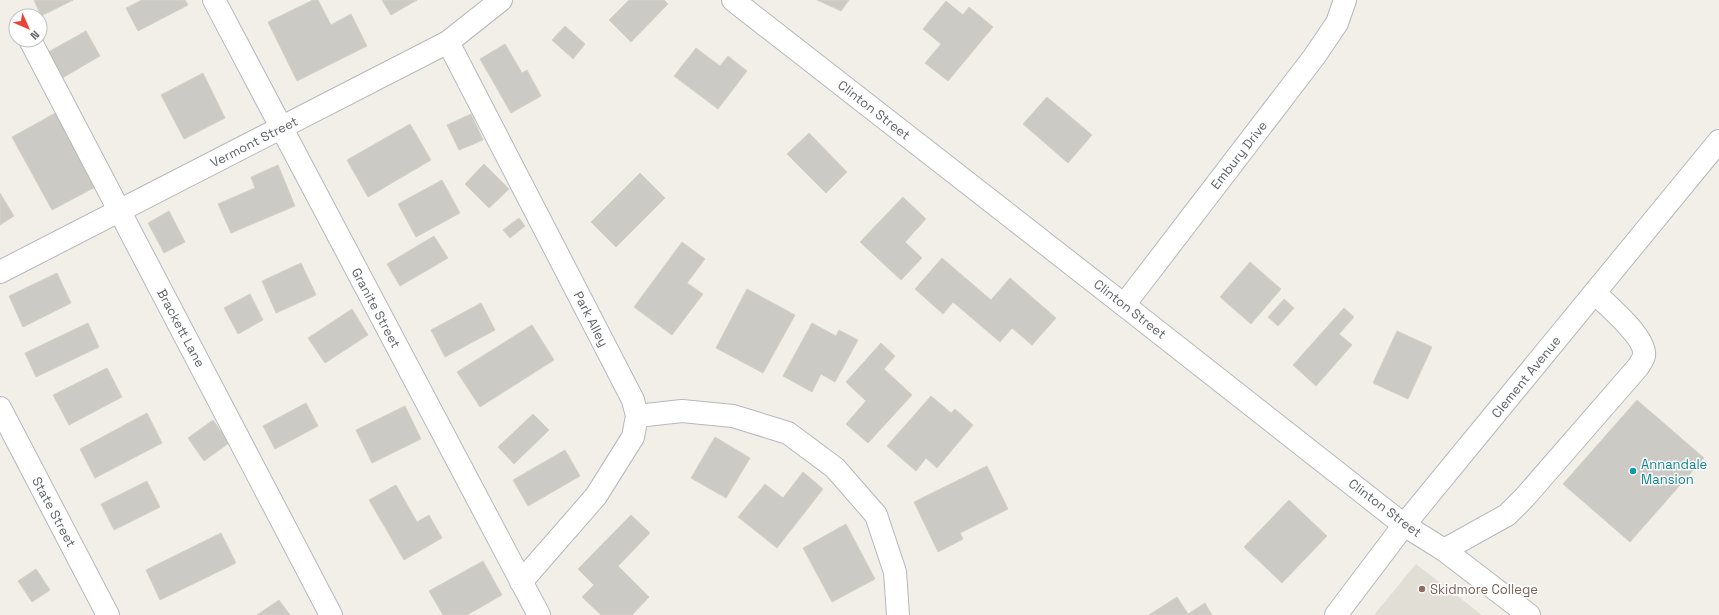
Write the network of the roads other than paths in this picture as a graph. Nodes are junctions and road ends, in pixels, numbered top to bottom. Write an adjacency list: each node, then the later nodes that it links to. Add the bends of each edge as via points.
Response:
1 (214, 0): 7 (street, Granite Street)
2 (501, 0): 5 (street, Vermont Street)
3 (733, 0): 12 (street, Clinton Street)
4 (1345, 0): 12 (street, Embury Drive, via 1337,23 1314,57)
5 (448, 42): 7 (street, Vermont Street); 14 (street, Park Alley, via 633,400)
6 (34, 48): 9 (street, Brackett Lane)
7 (281, 128): 9 (street, Vermont Street); 17 (street, Granite Street)
8 (1719, 141): 11 (street, Clement Avenue)
9 (120, 212): 10 (street, Vermont Street); 19 (street, Brackett Lane)
10 (0, 272)
11 (1595, 293): 15 (street, Clement Avenue); 16 (street, via 1635,333 1644,355 1638,367 1507,515)
12 (1124, 304): 15 (street, Clinton Street)
13 (0, 408): 18 (street, State Street)
14 (637, 416): 17 (street, Park Alley, via 633,437 596,496); 21 (street, via 682,411 733,416 788,433 835,468 876,515 895,572)
15 (1404, 525): 16 (street, Clinton Street); 22 (street, Clement Avenue)
16 (1444, 550): 23 (street, Clinton Street)
17 (521, 582): 20 (street, Granite Street)
18 (108, 615)
19 (331, 615)
20 (539, 615)
21 (898, 615)
22 (1336, 615)
23 (1529, 615)

